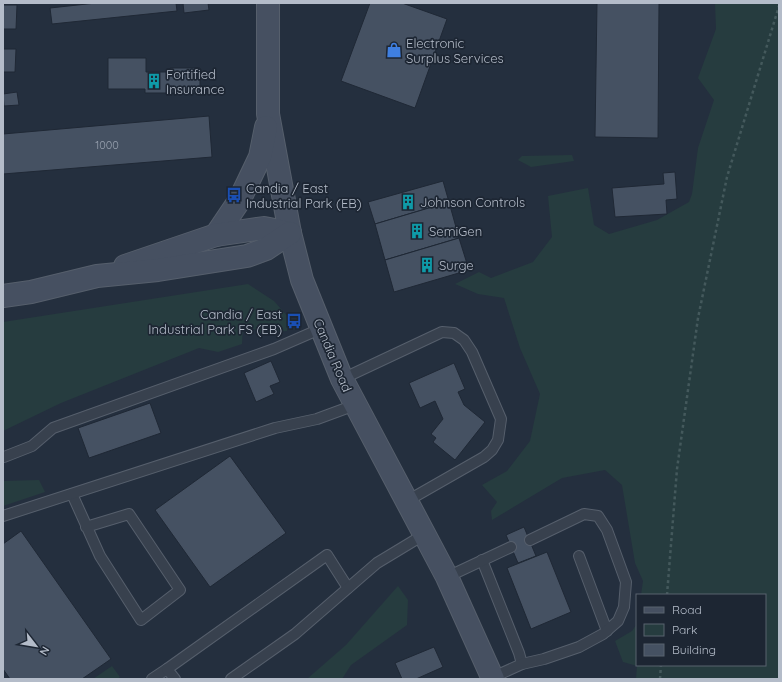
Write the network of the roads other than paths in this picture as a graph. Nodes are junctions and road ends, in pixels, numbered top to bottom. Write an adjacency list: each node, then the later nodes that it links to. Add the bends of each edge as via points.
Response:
1 (268, 3): 2 (main road, Candia Road)
2 (268, 114): 3 (main road, Candia Road); 4 (main road, via 260,157 239,201)
3 (290, 233): 4 (main road, via 264,228); 5 (main road, via 266,249 247,256 158,270); 7 (main road, Candia Road, via 302,280)
4 (216, 235): 5 (main road)
5 (97, 276): 6 (main road)
6 (3, 296)
7 (320, 329): 8 (main road, Candia Road); 10 (lane, via 274,349 53,428 32,446)
8 (342, 379): 9 (main road, Candia Road); 12 (lane, via 442,332 454,333 464,340 472,352 501,419 498,440 484,457)
9 (355, 405): 11 (lane, via 336,413 268,430); 12 (main road, Candia Road)
10 (4, 457)
11 (72, 494): 13 (lane); 14 (lane)
12 (407, 501): 15 (main road, Candia Road)
13 (3, 516)
14 (86, 528): 14 (lane, via 100,556 141,620 180,590 129,514)
15 (425, 534): 20 (main road, Candia Road); 21 (lane, via 377,563)
16 (530, 540): 22 (lane, via 584,514 598,516 607,530 626,582 624,607 618,621)
17 (511, 547): 19 (lane)
18 (579, 556): 22 (lane)
19 (482, 560): 20 (lane); 23 (lane)
20 (447, 577): 25 (main road, Candia Road)
21 (348, 588): 24 (lane, via 327,555); 28 (lane, via 295,634)
22 (607, 631): 23 (lane, via 579,647)
23 (522, 664): 25 (lane)
24 (167, 669): 26 (lane); 27 (lane)
25 (491, 678)
26 (152, 679)
27 (175, 679)
28 (231, 679)

